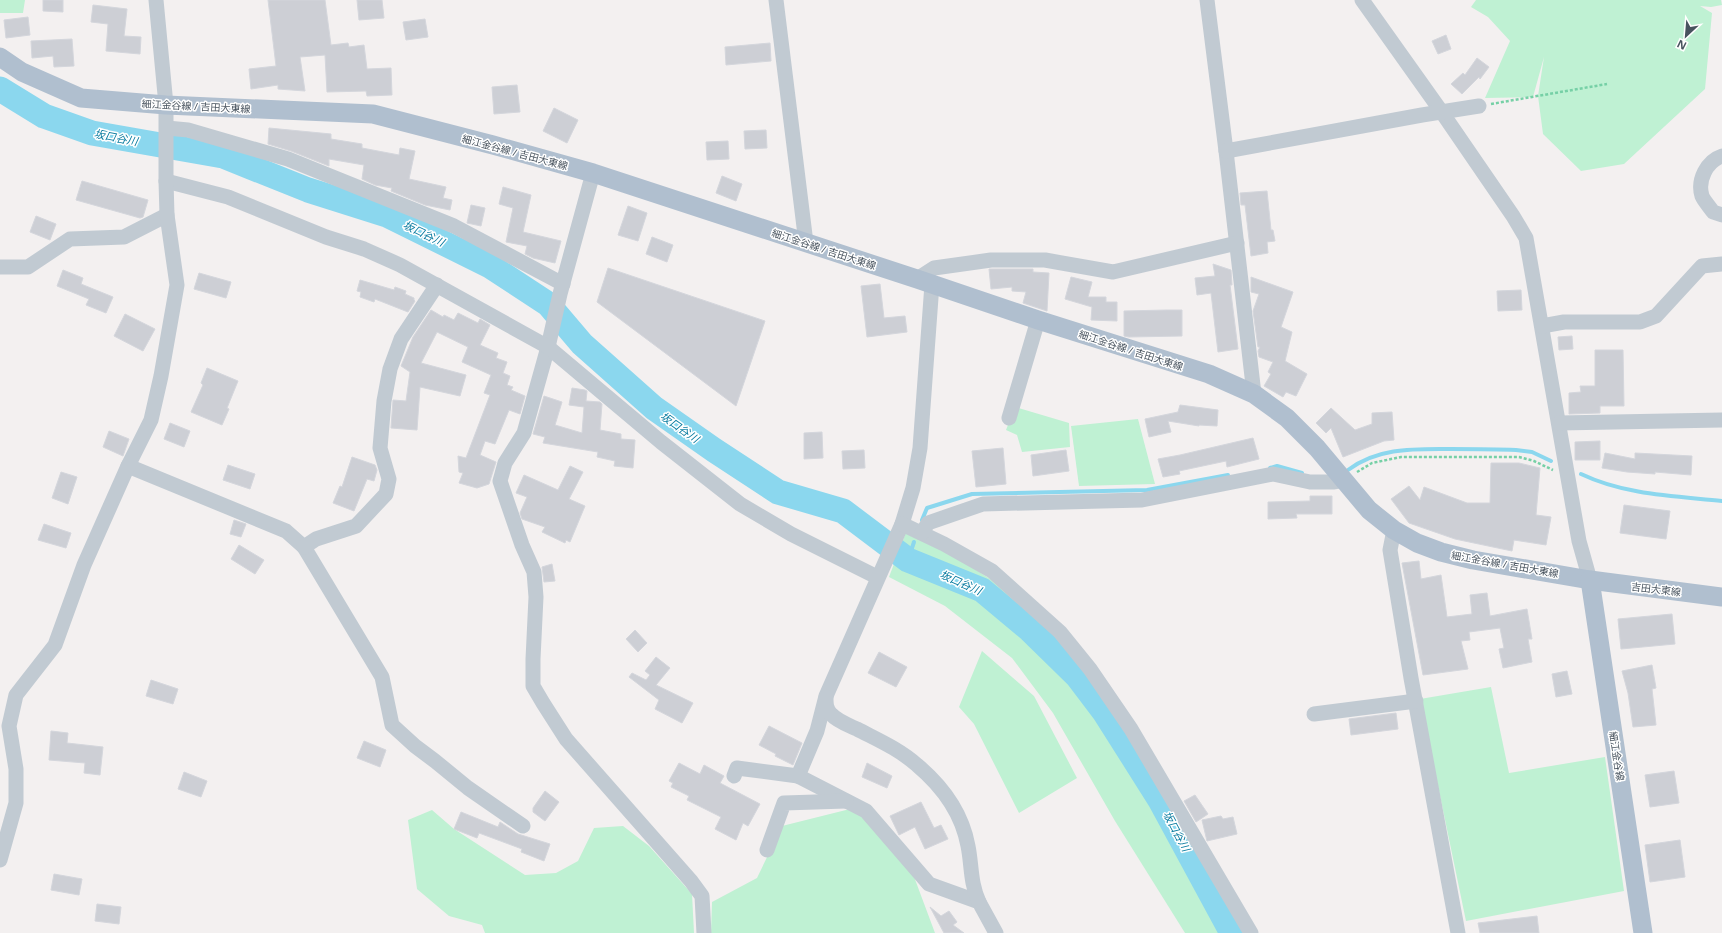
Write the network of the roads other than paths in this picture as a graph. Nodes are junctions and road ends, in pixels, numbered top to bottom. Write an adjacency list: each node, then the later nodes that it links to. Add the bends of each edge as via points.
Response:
1 (156, 0): 6 (street)
2 (776, 0): 16 (street)
3 (1207, 0): 10 (street)
4 (1362, 0): 8 (street)
5 (0, 57): 6 (main road, 細江金谷線 / 吉田大東線, via 22,72 81,98)
6 (166, 105): 9 (street); 12 (main road, 細江金谷線 / 吉田大東線, via 373,114)
7 (1479, 106): 8 (street)
8 (1441, 111): 10 (street); 24 (street, via 1526,238)
9 (167, 130): 13 (street); 22 (street, via 188,130 318,171 454,226)
10 (1226, 151): 17 (street)
11 (1722, 156): 14 (street, via 1715,158 1707,167 1701,183 1702,196 1706,202 1713,212)
12 (593, 173): 16 (main road, 細江金谷線 / 吉田大東線); 22 (street)
13 (166, 181): 15 (street); 21 (street, via 228,197 400,265)
14 (1722, 214)
15 (167, 215): 19 (street, via 124,237 70,239 28,267); 30 (street, via 177,285 151,420)
16 (806, 243): 20 (main road, 細江金谷線 / 吉田大東線)
17 (1237, 243): 20 (street, via 1113,272 1045,260 991,260 934,268); 26 (street)
18 (1722, 264): 24 (street, via 1702,266 1656,316 1640,322 1564,322)
19 (0, 267)
20 (924, 282): 23 (main road, 細江金谷線 / 吉田大東線); 32 (street, via 920,448 913,488)
21 (437, 285): 25 (street); 35 (street, via 401,339 390,369 380,448 390,479 386,494 356,526 316,539)
22 (562, 289): 25 (street)
23 (1038, 320): 26 (main road, 細江金谷線 / 吉田大東線, via 1209,374); 27 (street)
24 (1542, 326): 29 (street)
25 (548, 347): 36 (street, via 660,442 740,504 791,534); 49 (street, via 524,433 505,463 500,481 534,572 536,597 533,686 566,739 702,896)
26 (1254, 394): 31 (main road, 細江金谷線 / 吉田大東線, via 1287,418)
27 (1009, 418)
28 (1722, 420): 29 (street)
29 (1559, 423): 37 (street, via 1579,541)
30 (128, 466): 35 (street, via 286,532); 47 (street, via 84,566 55,645 16,695 9,726 16,769 16,803)
31 (1344, 480): 33 (main road, 細江金谷線 / 吉田大東線, via 1369,510); 34 (street, via 1310,482 1273,474 1142,500 983,504 928,523)
32 (900, 528): 34 (street); 36 (street)
33 (1394, 530): 37 (main road, 細江金谷線 / 吉田大東線, via 1417,543 1441,552); 40 (street, via 1390,550)
34 (922, 533): 51 (street, via 992,571 1060,632 1090,669 1131,729)
35 (304, 547): 45 (street, via 382,677 392,725 468,788)
36 (879, 574): 39 (street)
37 (1590, 580): 38 (main road, 吉田大東線); 53 (main road, 細江金谷線)
38 (1722, 597)
39 (826, 696): 43 (street, via 817,731); 48 (street, via 827,710 835,718 911,759 944,792 965,833 974,890)
40 (1416, 701): 41 (street); 52 (street)
41 (1314, 714)
42 (734, 776): 43 (street, via 737,768)
43 (798, 776): 44 (street)
44 (847, 801): 46 (street, via 784,803); 48 (street, via 866,811 929,884)
45 (524, 826)
46 (767, 850)
47 (0, 860)
48 (979, 902): 50 (street)
49 (704, 933)
50 (996, 933)
51 (1251, 933)
52 (1458, 933)
53 (1644, 933)

